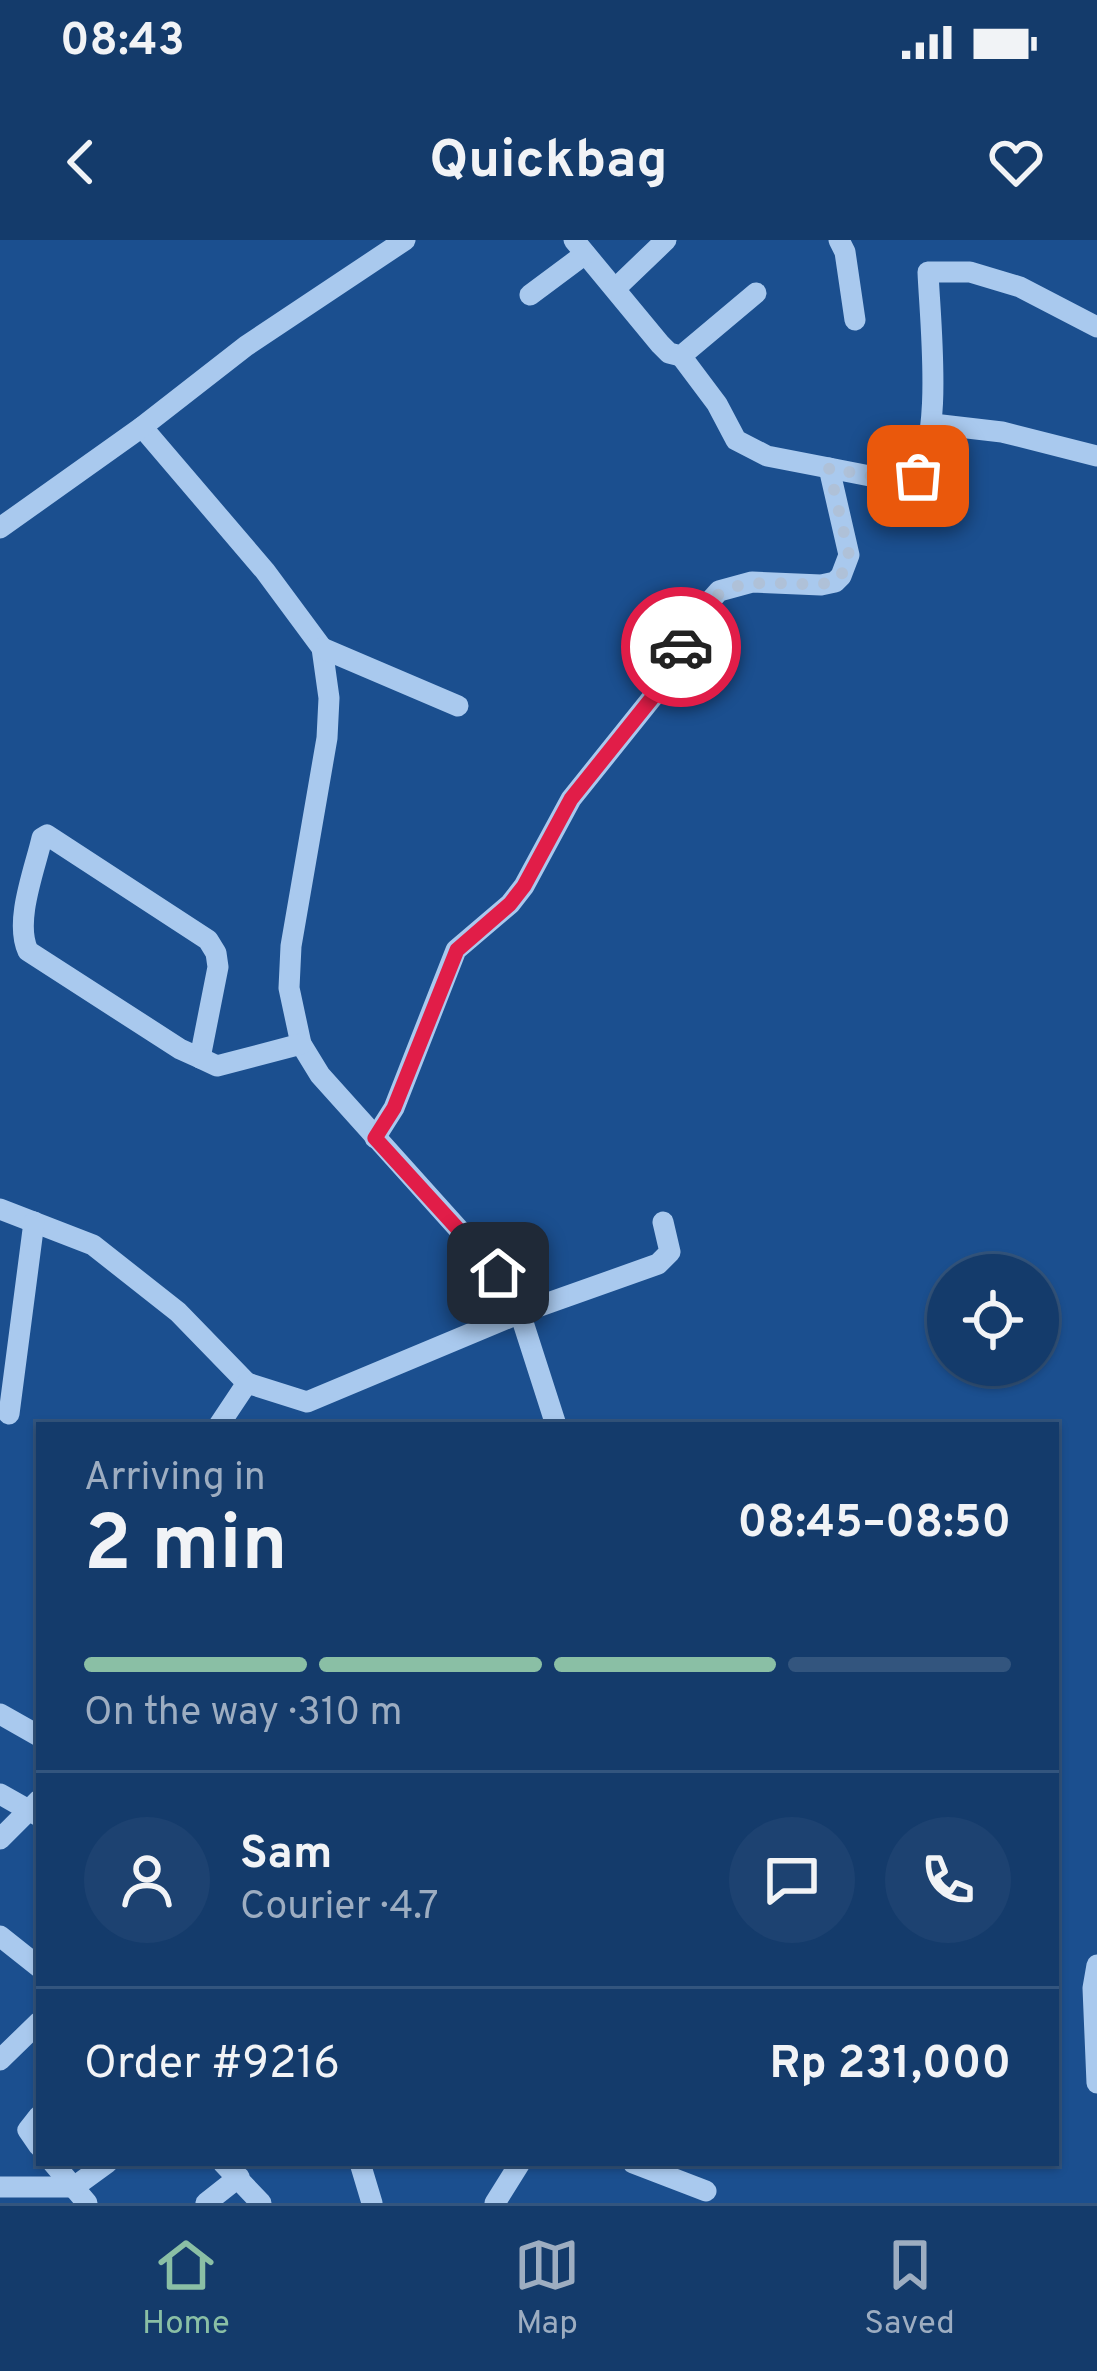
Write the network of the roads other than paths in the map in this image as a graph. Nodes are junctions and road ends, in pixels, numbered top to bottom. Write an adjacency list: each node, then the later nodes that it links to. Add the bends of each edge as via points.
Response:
1 (405, 240): 12 (street)
2 (666, 240): 5 (street)
3 (838, 240): 8 (street)
4 (579, 247): 5 (street); 7 (street)
5 (616, 288): 10 (street, via 660,344)
6 (756, 293): 10 (street)
7 (530, 295)
8 (855, 320)
9 (1097, 327): 11 (street, via 1019,287 970,272 928,272)
10 (682, 356): 14 (street, via 736,440 767,456)
11 (933, 424): 13 (street); 14 (street, via 911,484)
12 (142, 427): 15 (street); 16 (street)
13 (1097, 456)
14 (829, 468): 20 (street, via 849,555 841,576 719,591 694,619 664,683 571,799 524,886 457,950)
15 (0, 528)
16 (322, 648): 17 (street); 18 (street, via 327,738 291,946 289,988)
17 (458, 706)
18 (301, 1044): 19 (street, via 217,1066); 20 (street)
19 (200, 1058): 19 (street, via 28,951 25,917 41,838 208,940 218,967)
20 (375, 1138): 24 (street, via 498,1273)
21 (0, 1209): 22 (street)
22 (34, 1222): 25 (street); 26 (street, via 93,1245 178,1312)
23 (663, 1222): 24 (street, via 667,1259)
24 (520, 1313): 27 (street); 30 (street)
25 (7, 1379): 28 (street)
26 (247, 1383): 27 (street); 29 (street)
27 (306, 1413)
28 (9, 1414)
29 (221, 1422)
30 (555, 1422)
31 (0, 1714): 32 (street)
32 (36, 1734)
33 (0, 1795): 34 (street)
34 (36, 1808): 35 (street)
35 (0, 1839)
36 (0, 1936): 37 (street)
37 (36, 1964)
38 (1097, 1966): 41 (street)
39 (36, 2025): 40 (street)
40 (0, 2060)
41 (1097, 2083)
42 (56, 2166): 50 (street)
43 (104, 2166): 50 (street)
44 (361, 2166): 54 (street)
45 (519, 2166): 51 (street)
46 (641, 2166): 49 (street)
47 (231, 2170): 52 (street); 53 (street)
48 (0, 2187): 50 (street)
49 (706, 2191)
50 (80, 2195)
51 (504, 2200)
52 (206, 2203)
53 (261, 2203)
54 (372, 2203)

